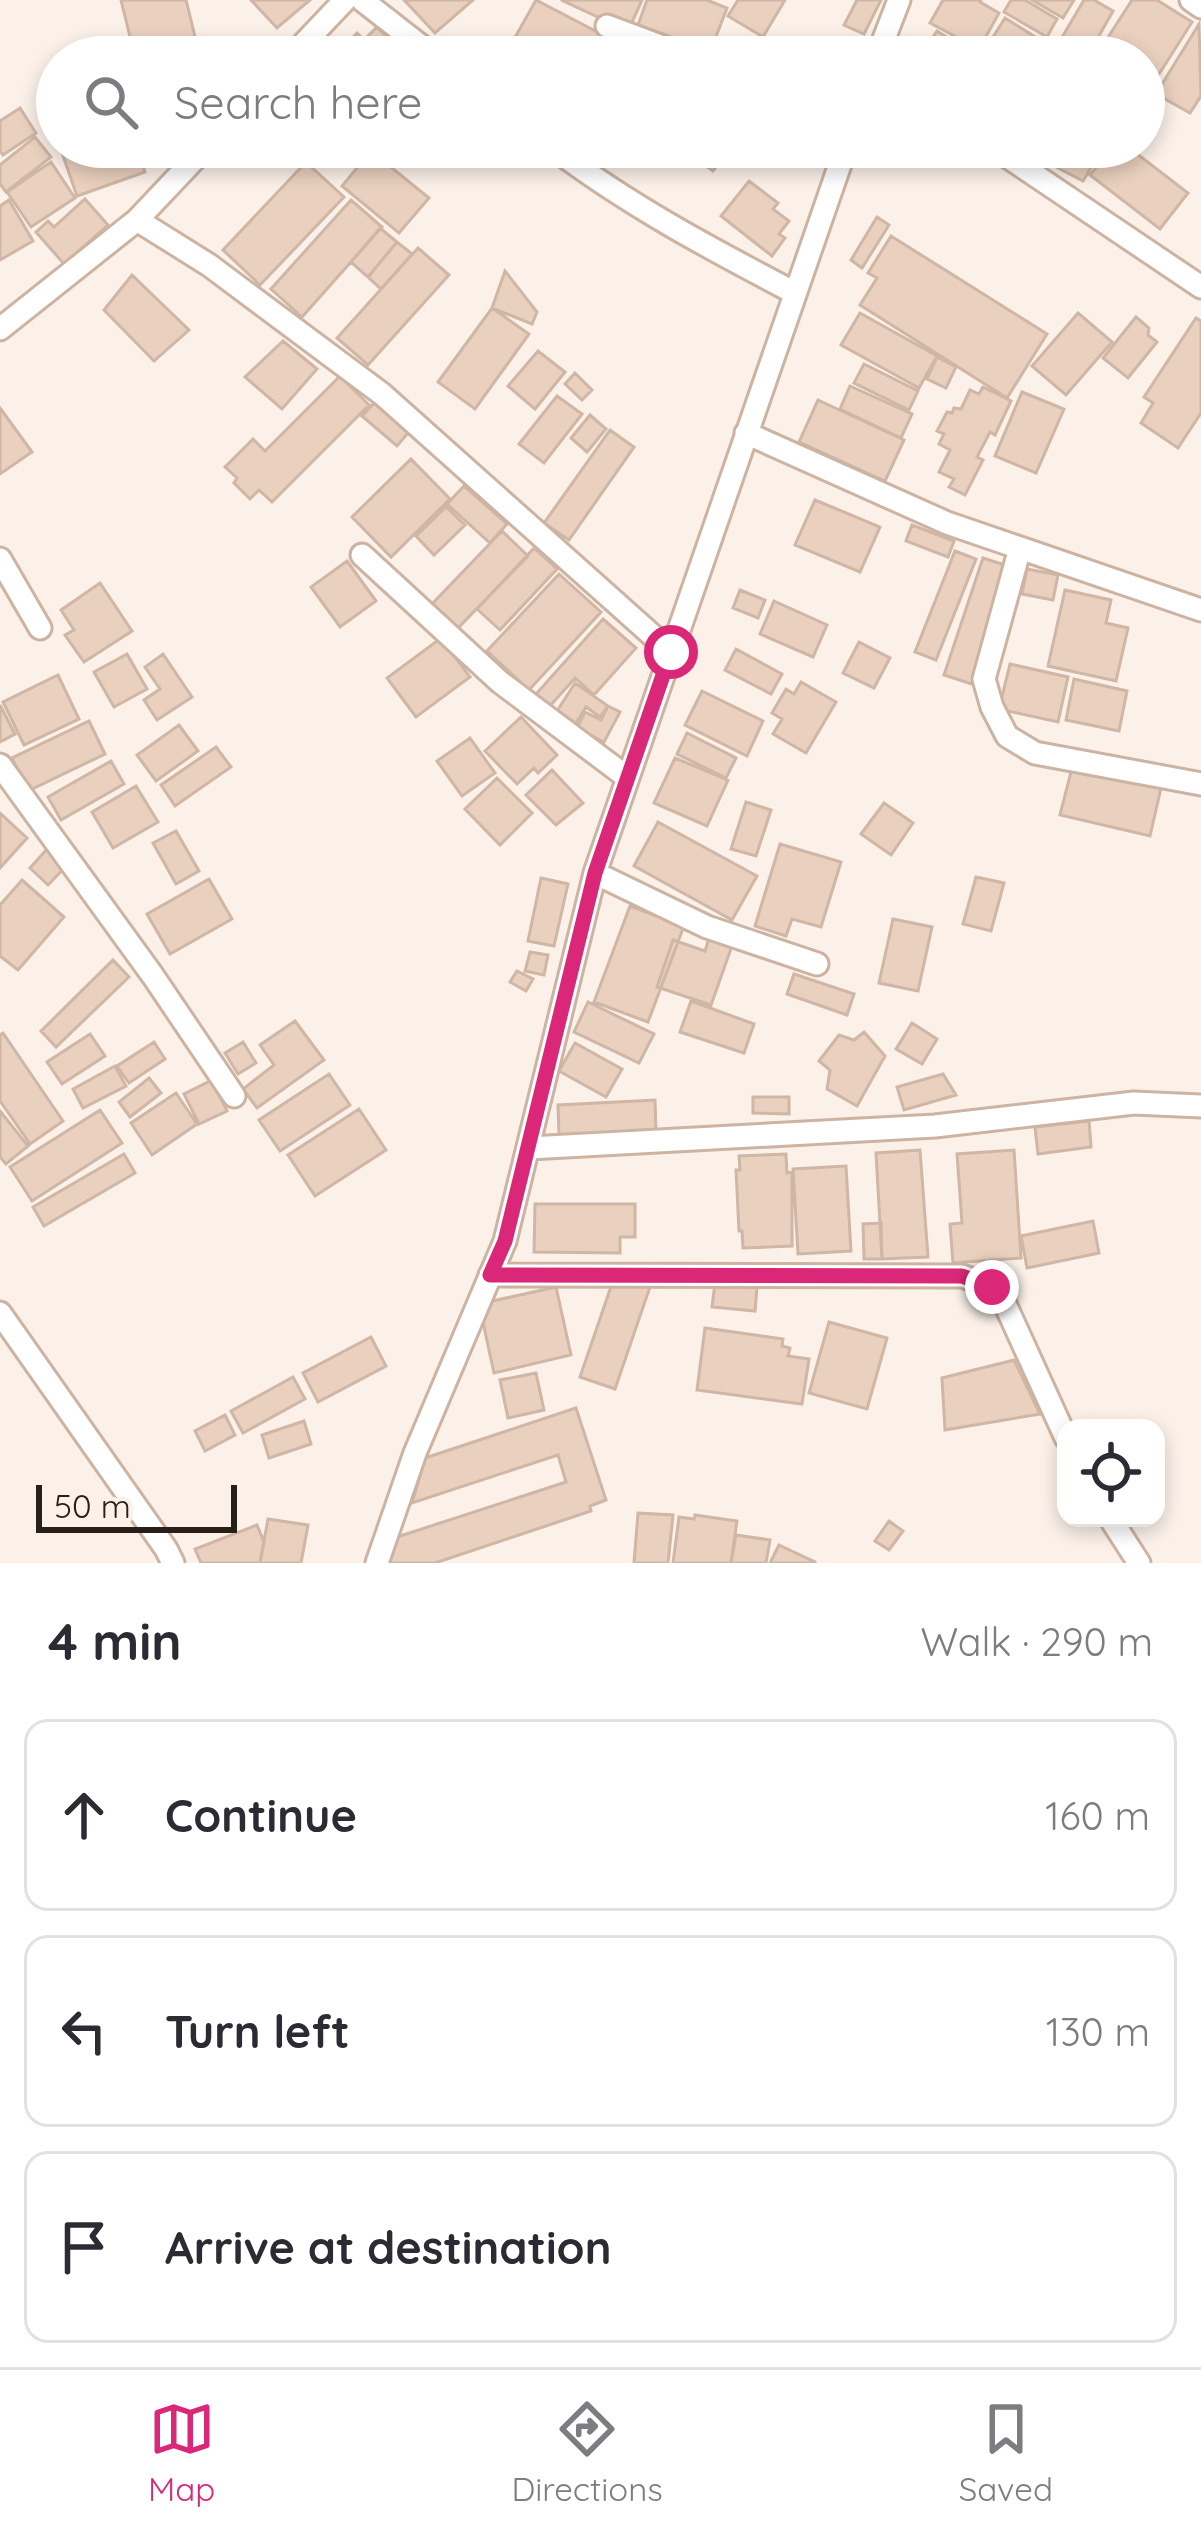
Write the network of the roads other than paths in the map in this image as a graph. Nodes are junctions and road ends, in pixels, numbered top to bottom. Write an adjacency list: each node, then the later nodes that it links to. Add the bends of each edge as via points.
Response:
1 (345, 0): 7 (street)
2 (362, 0): 8 (street)
3 (899, 0): 10 (street)
4 (1191, 0): 5 (street)
5 (1201, 8)
6 (607, 26): 9 (street)
7 (311, 36)
8 (409, 36)
9 (634, 36)
10 (885, 36)
11 (186, 168): 15 (street)
12 (579, 168): 17 (street)
13 (832, 168): 17 (street)
14 (1024, 168): 16 (street)
15 (137, 220): 18 (street); 25 (street, via 382,394)
16 (1201, 287)
17 (795, 293): 19 (street)
18 (0, 329)
19 (746, 434): 20 (street); 25 (street)
20 (1020, 548): 23 (street); 28 (street, via 984,679 1007,736 1035,753)
21 (362, 555): 27 (street, via 500,682)
22 (0, 560): 24 (street)
23 (1201, 610)
24 (40, 628)
25 (671, 652): 27 (street)
26 (0, 765): 31 (street)
27 (628, 778): 29 (street)
28 (1201, 784)
29 (595, 873): 30 (street, via 707,927); 33 (street)
30 (817, 964)
31 (234, 1096)
32 (1201, 1106): 33 (street, via 1133,1102 935,1126)
33 (529, 1148): 34 (street)
34 (490, 1275): 36 (street, via 962,1276 992,1287 1005,1304); 39 (street)
35 (0, 1313): 38 (street)
36 (1057, 1419)
37 (1116, 1527): 40 (street)
38 (173, 1563)
39 (376, 1563)
40 (1139, 1563)

